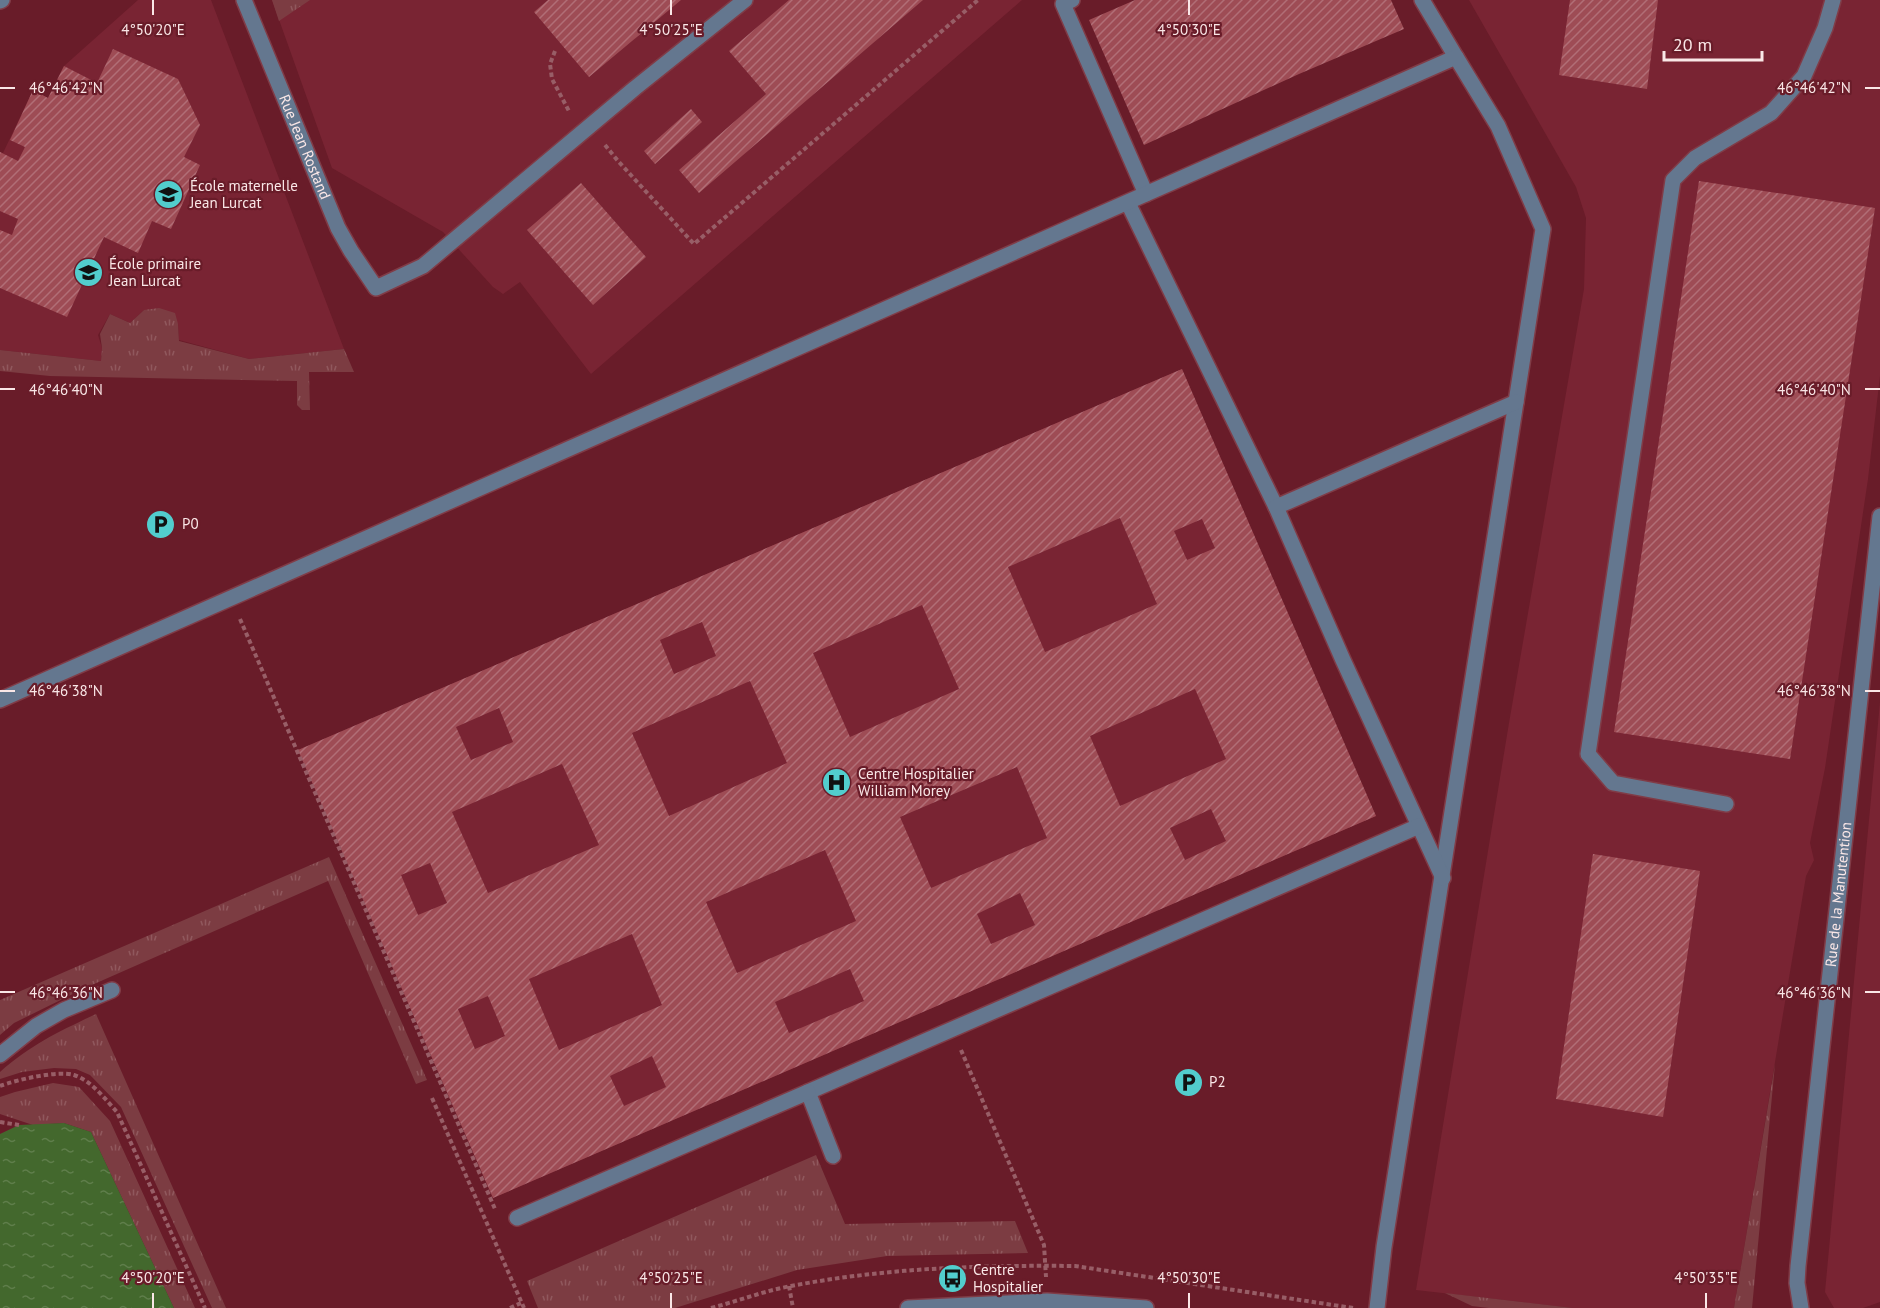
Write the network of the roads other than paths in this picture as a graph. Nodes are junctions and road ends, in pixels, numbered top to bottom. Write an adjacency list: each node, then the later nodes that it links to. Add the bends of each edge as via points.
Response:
1 (244, 0): 2 (street, Rue Jean Rostand, via 338,228 376,288 423,266)
2 (745, 0)
3 (1072, 0): 7 (street, via 1064,4)
4 (1422, 0): 6 (street)
5 (1833, 0): 13 (street, via 1826,28 1797,83 1771,112 1695,158 1673,180 1588,754 1613,783)
6 (1456, 57): 7 (street); 9 (street, via 1498,126 1542,229)
7 (1146, 195): 8 (street)
8 (1128, 203): 10 (street); 12 (street)
9 (1516, 402): 10 (street); 15 (street)
10 (1276, 507): 14 (street)
11 (1880, 516): 24 (street, Rue de la Manutention, via 1798,1266)
12 (0, 700)
13 (1726, 804)
14 (1419, 826): 15 (street); 18 (street)
15 (1443, 878): 23 (street)
16 (112, 990): 17 (street, via 36,1026)
17 (0, 1055)
18 (808, 1092): 19 (street); 20 (street)
19 (833, 1156)
20 (517, 1218)
21 (908, 1308): 22 (street, via 1047,1301)
22 (1146, 1308)
23 (1377, 1308)
24 (1801, 1308)

